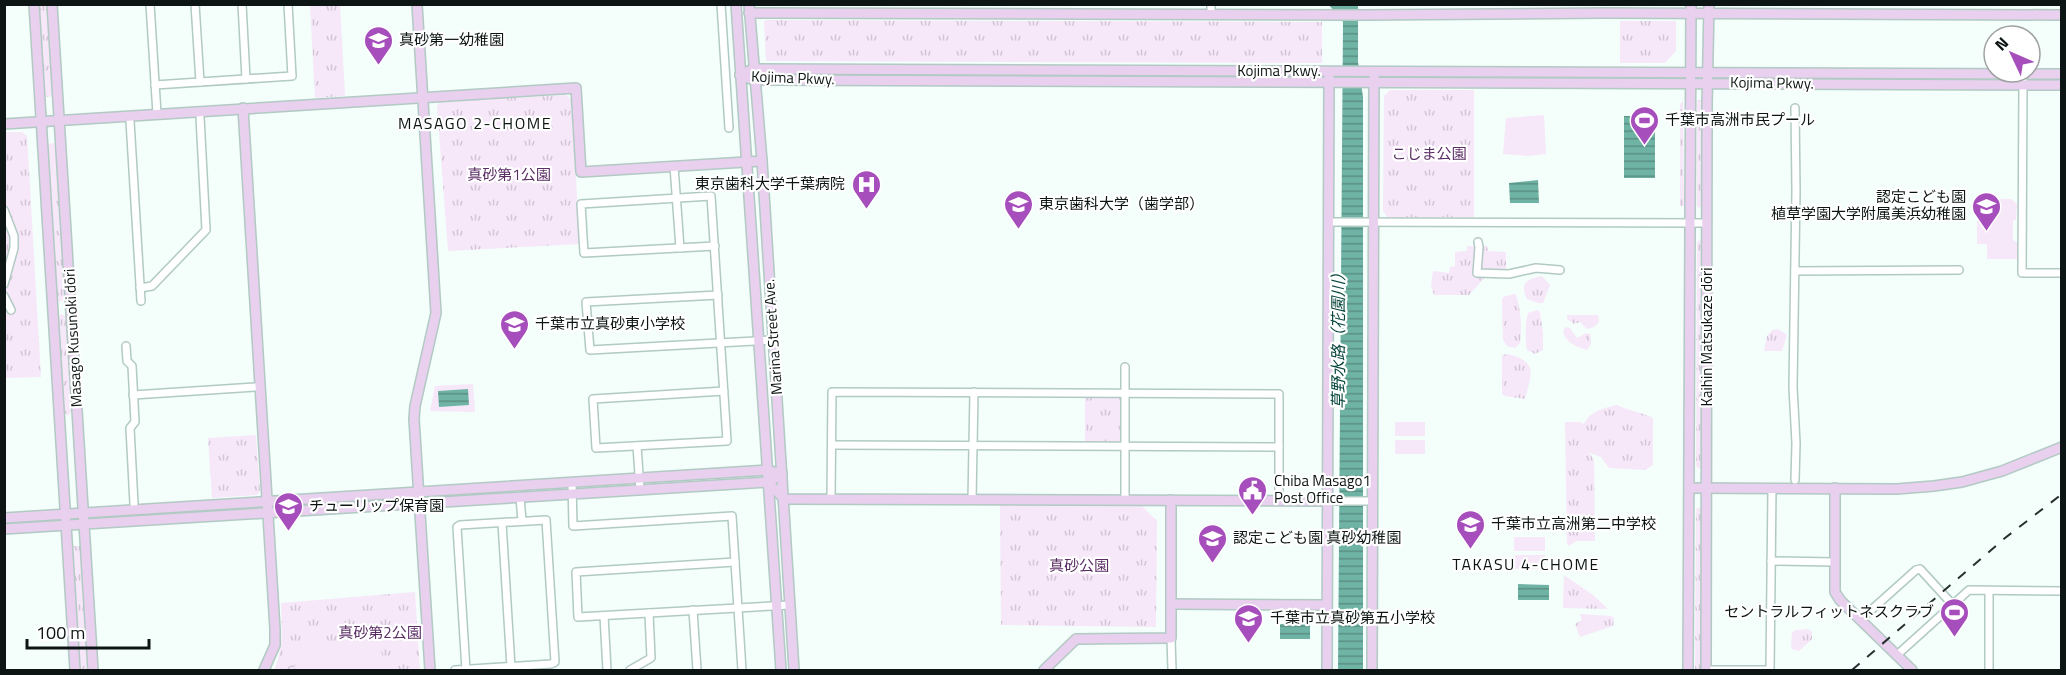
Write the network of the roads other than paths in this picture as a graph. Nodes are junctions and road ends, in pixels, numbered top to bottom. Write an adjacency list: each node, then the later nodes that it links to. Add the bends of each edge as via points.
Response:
1 (34, 4): 40 (street, Masago Kusunoki dōri)
2 (52, 4): 39 (street, Masago Kusunoki dōri)
3 (150, 4): 31 (street)
4 (195, 4): 30 (street)
5 (242, 4): 28 (street)
6 (288, 4): 28 (street, via 292,76)
7 (417, 4): 34 (street)
8 (722, 4): 43 (street)
9 (736, 4): 22 (street, Marina Street Ave.)
10 (749, 9): 11 (street); 19 (street, Marina Street Ave.)
11 (821, 9): 12 (street)
12 (1211, 9): 17 (street)
13 (1406, 9): 14 (street); 17 (street, via 1364,15)
14 (1604, 9): 15 (street)
15 (1691, 9): 16 (street); 26 (street, Kaihin Matsukaze dōri)
16 (1709, 9): 18 (street); 27 (street, Kaihin Matsukaze dōri)
17 (1324, 11)
18 (2061, 15)
19 (753, 69): 22 (street, Kojima Pkwy.); 24 (street, Kojima Pkwy.); 29 (street, Marina Street Ave.)
20 (2042, 74): 21 (street, Kojima Pkwy.)
21 (2061, 74)
22 (740, 75): 29 (street, Kojima Pkwy.); 45 (street, Marina Street Ave.)
23 (1982, 75): 27 (street, Kojima Pkwy.)
24 (1329, 76): 25 (street, Kojima Pkwy.); 29 (street, Kojima Pkwy.); 49 (street)
25 (1374, 76): 26 (street, Kojima Pkwy.); 50 (street)
26 (1690, 77): 27 (street, Kojima Pkwy.); 51 (street, Kaihin Matsukaze dōri)
27 (1708, 78): 32 (street, Kojima Pkwy.); 52 (street, Kaihin Matsukaze dōri)
28 (246, 79): 30 (street)
29 (754, 80): 44 (street, Marina Street Ave.)
30 (200, 82): 31 (street)
31 (155, 85): 37 (street)
32 (2023, 85): 33 (street, Kojima Pkwy.); 59 (street, via 2022,273)
33 (2061, 85)
34 (422, 97): 35 (street); 46 (street, via 576,88 581,172); 95 (street, via 436,313 415,406)
35 (243, 108): 37 (street); 106 (street)
36 (1795, 108): 58 (street)
37 (157, 114): 39 (street)
38 (200, 117): 61 (street, via 206,230 152,286)
39 (59, 120): 40 (street); 65 (street, Masago Kusunoki dōri)
40 (41, 121): 42 (street); 66 (street, Masago Kusunoki dōri)
41 (130, 121): 61 (street)
42 (4, 124)
43 (729, 128)
44 (762, 161): 45 (street); 68 (street, Marina Street Ave.)
45 (747, 162): 46 (street); 69 (street, Marina Street Ave.)
46 (674, 166): 47 (street)
47 (677, 199): 54 (street, via 711,196); 55 (street); 55 (street, via 581,204 584,253)
48 (4, 210): 60 (street, via 14,236 14,248)
49 (1329, 222): 50 (street); 104 (street)
50 (1374, 223): 51 (street); 105 (street)
51 (1689, 223): 52 (street); 90 (street, Kaihin Matsukaze dōri)
52 (1707, 223): 91 (street, Kaihin Matsukaze dōri)
53 (1478, 242): 56 (street, via 1477,273)
54 (715, 246): 55 (street); 62 (street)
55 (680, 248)
56 (1560, 270)
57 (1959, 270): 58 (street)
58 (1795, 271): 87 (street)
59 (2061, 273)
60 (4, 284)
61 (140, 288): 64 (street)
62 (718, 295): 70 (street); 70 (street, via 586,303 590,350)
63 (4, 296): 67 (street)
64 (141, 300)
65 (71, 306): 66 (street); 110 (street, Masago Kusunoki dōri)
66 (52, 308): 111 (street, Masago Kusunoki dōri)
67 (11, 310)
68 (773, 340): 69 (street); 85 (street, Marina Street Ave.)
69 (759, 341): 70 (street); 84 (street, Marina Street Ave.)
70 (720, 343): 74 (street)
71 (126, 346): 77 (street, via 127,361 132,366)
72 (1125, 367): 76 (street)
73 (255, 387): 77 (street)
74 (724, 391): 80 (street, via 728,441); 80 (street, via 593,399 596,448)
75 (974, 392): 76 (street); 78 (street, via 832,392); 81 (street)
76 (1125, 393): 79 (street); 82 (street, via 1279,394)
77 (133, 395): 108 (street, via 135,422 130,428)
78 (832, 445): 81 (street); 99 (street)
79 (1126, 445): 81 (street); 82 (street); 101 (street)
80 (637, 446): 86 (street)
81 (973, 446): 100 (street)
82 (1279, 447): 103 (street)
83 (2061, 447): 93 (street, via 1962,482 1897,489)
84 (767, 470): 85 (street); 86 (street); 88 (street, Marina Street Ave.)
85 (782, 474): 88 (street); 98 (street, Marina Street Ave.)
86 (639, 478): 89 (street); 94 (street)
87 (1795, 480)
88 (768, 482): 94 (street); 98 (street); 127 (street, Marina Street Ave.)
89 (572, 483): 95 (street); 96 (street)
90 (1689, 488): 91 (street); 152 (street, Kaihin Matsukaze dōri)
91 (1707, 488): 92 (street); 153 (street, Kaihin Matsukaze dōri)
92 (1772, 488): 93 (street); 118 (street)
93 (1835, 488): 120 (street)
94 (640, 489): 96 (street)
95 (418, 492): 106 (street); 107 (street)
96 (572, 493): 97 (street); 119 (street, via 573,526 732,516)
97 (520, 496): 107 (street); 113 (street)
98 (784, 499): 99 (street); 124 (street, Marina Street Ave.)
99 (831, 499): 100 (street)
100 (972, 500): 101 (street)
101 (1125, 500): 102 (street)
102 (1171, 500): 103 (street); 123 (street)
103 (1280, 501): 104 (street)
104 (1328, 501): 105 (street); 125 (street)
105 (1373, 501): 151 (street)
106 (267, 502): 109 (street); 110 (street)
107 (419, 503): 109 (street); 139 (street)
108 (134, 504)
109 (268, 512): 115 (street); 138 (street, via 275,645)
110 (83, 513): 111 (street); 115 (street, Masago Kusunoki dōri)
111 (64, 514): 112 (street); 116 (street, Masago Kusunoki dōri)
112 (4, 518)
113 (522, 522): 114 (street); 135 (street, via 546,520 555,659 551,664)
114 (502, 523): 135 (street); 141 (street, via 458,527)
115 (84, 524): 116 (street); 137 (street, Masago Kusunoki dōri)
116 (65, 525): 117 (street); 136 (street, Masago Kusunoki dōri)
117 (4, 529)
118 (1771, 561): 120 (street); 154 (street)
119 (735, 562): 128 (street); 131 (street, via 576,572 578,617)
120 (1834, 562): 132 (street, via 1835,592)
121 (1989, 591): 122 (street); 126 (street, via 1969,590); 156 (street)
122 (2061, 591)
123 (1172, 603): 125 (street); 133 (street)
124 (789, 605): 127 (street); 147 (street, Marina Street Ave.)
125 (1327, 605): 150 (street)
126 (1953, 605): 132 (street, via 1920,569); 134 (street)
127 (777, 606): 128 (street); 146 (street, Marina Street Ave.)
128 (738, 608): 129 (street); 145 (street)
129 (693, 610): 130 (street); 144 (street)
130 (649, 613): 131 (street); 143 (street, via 651,658)
131 (604, 616): 142 (street)
132 (1860, 620): 134 (street)
133 (1172, 638): 148 (street, via 1076,639); 149 (street)
134 (1897, 655): 155 (street)
135 (511, 667): 141 (street)
136 (75, 670)
137 (93, 670)
138 (264, 670)
139 (430, 670)
140 (455, 670): 141 (street)
141 (466, 670)
142 (608, 670)
143 (630, 670)
144 (697, 670)
145 (742, 670)
146 (781, 670)
147 (794, 670)
148 (1044, 670)
149 (1172, 670)
150 (1327, 670)
151 (1372, 670)
152 (1688, 670)
153 (1706, 670): 154 (street)
154 (1770, 670)
155 (1912, 670)
156 (1989, 670)

